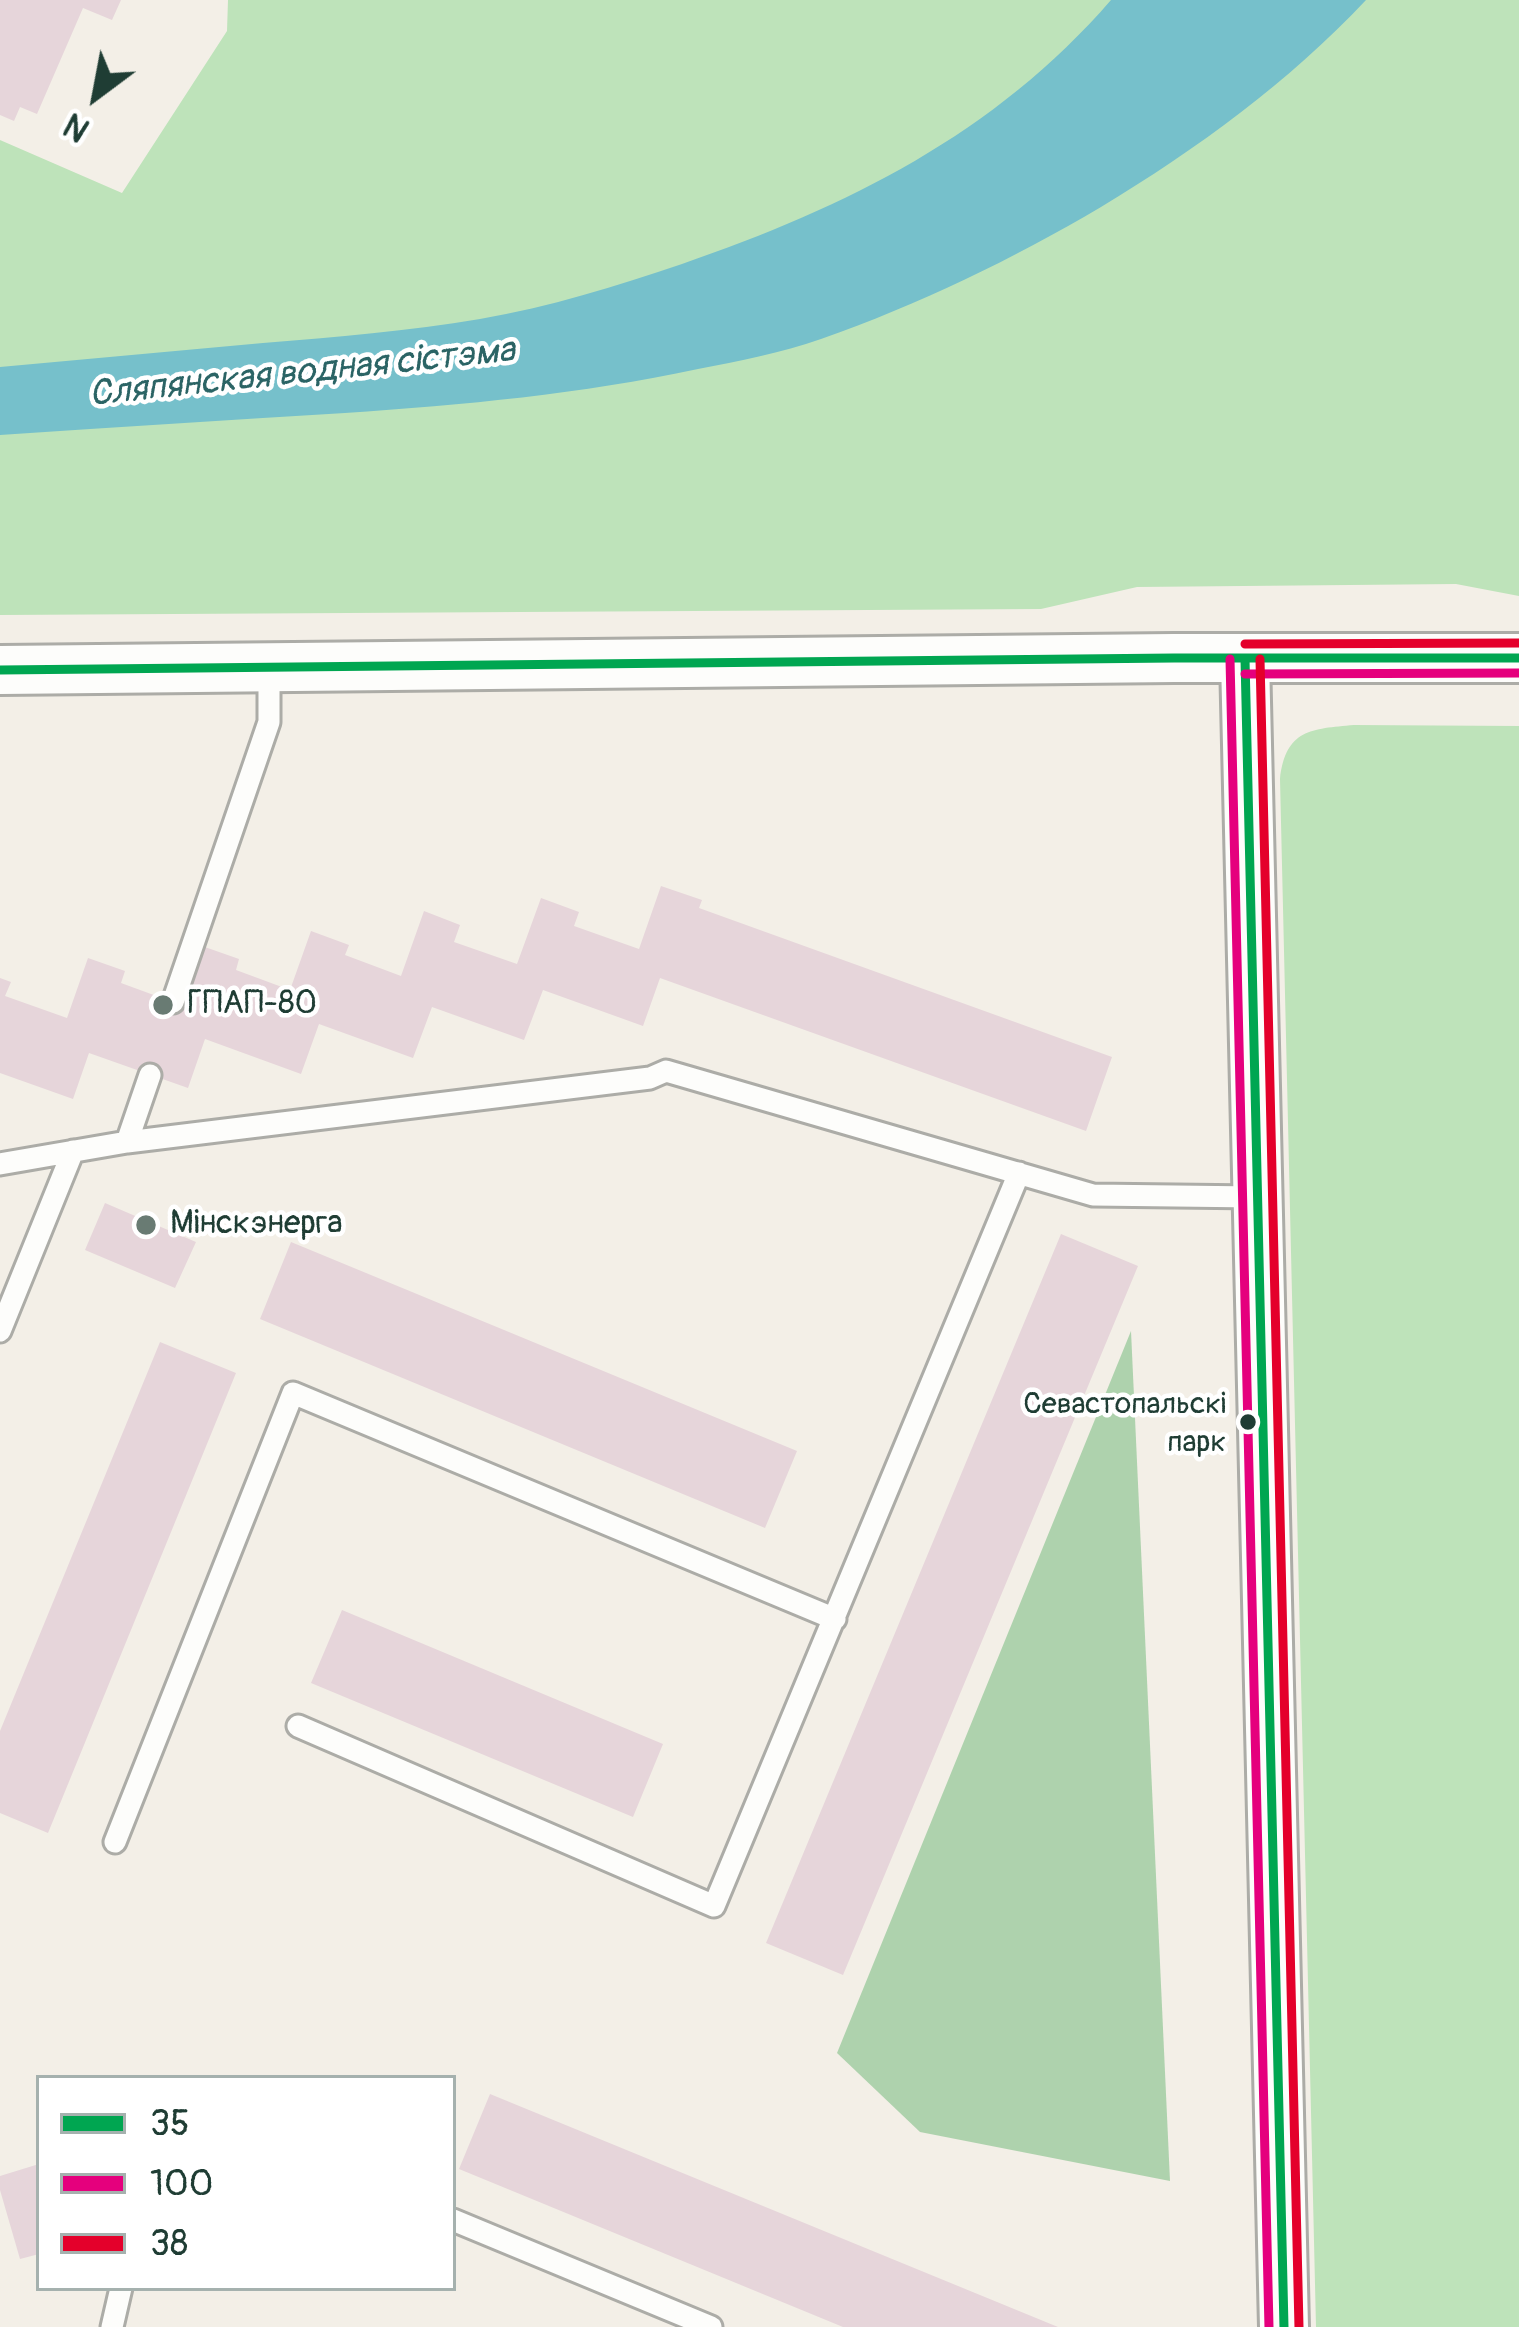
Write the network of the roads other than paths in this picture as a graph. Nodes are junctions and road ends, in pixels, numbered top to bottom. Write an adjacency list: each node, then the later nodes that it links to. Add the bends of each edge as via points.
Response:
1 (1519, 658): 2 (street)
2 (1245, 659): 3 (street); 11 (street)
3 (269, 668): 4 (street); 5 (lane, via 269,722)
4 (0, 670)
5 (173, 1002)
6 (150, 1075): 7 (lane)
7 (127, 1142): 8 (lane); 10 (lane, via 666,1071)
8 (73, 1151): 9 (lane); 12 (lane)
9 (0, 1164)
10 (1019, 1173): 11 (lane, via 1093,1196); 13 (lane)
11 (1257, 1197): 20 (street)
12 (0, 1331)
13 (835, 1618): 14 (lane, via 714,1906); 15 (lane, via 292,1393)
14 (298, 1726)
15 (115, 1842)
16 (456, 2221): 19 (lane)
17 (120, 2291): 18 (lane)
18 (112, 2327)
19 (711, 2327)
20 (1284, 2327)

